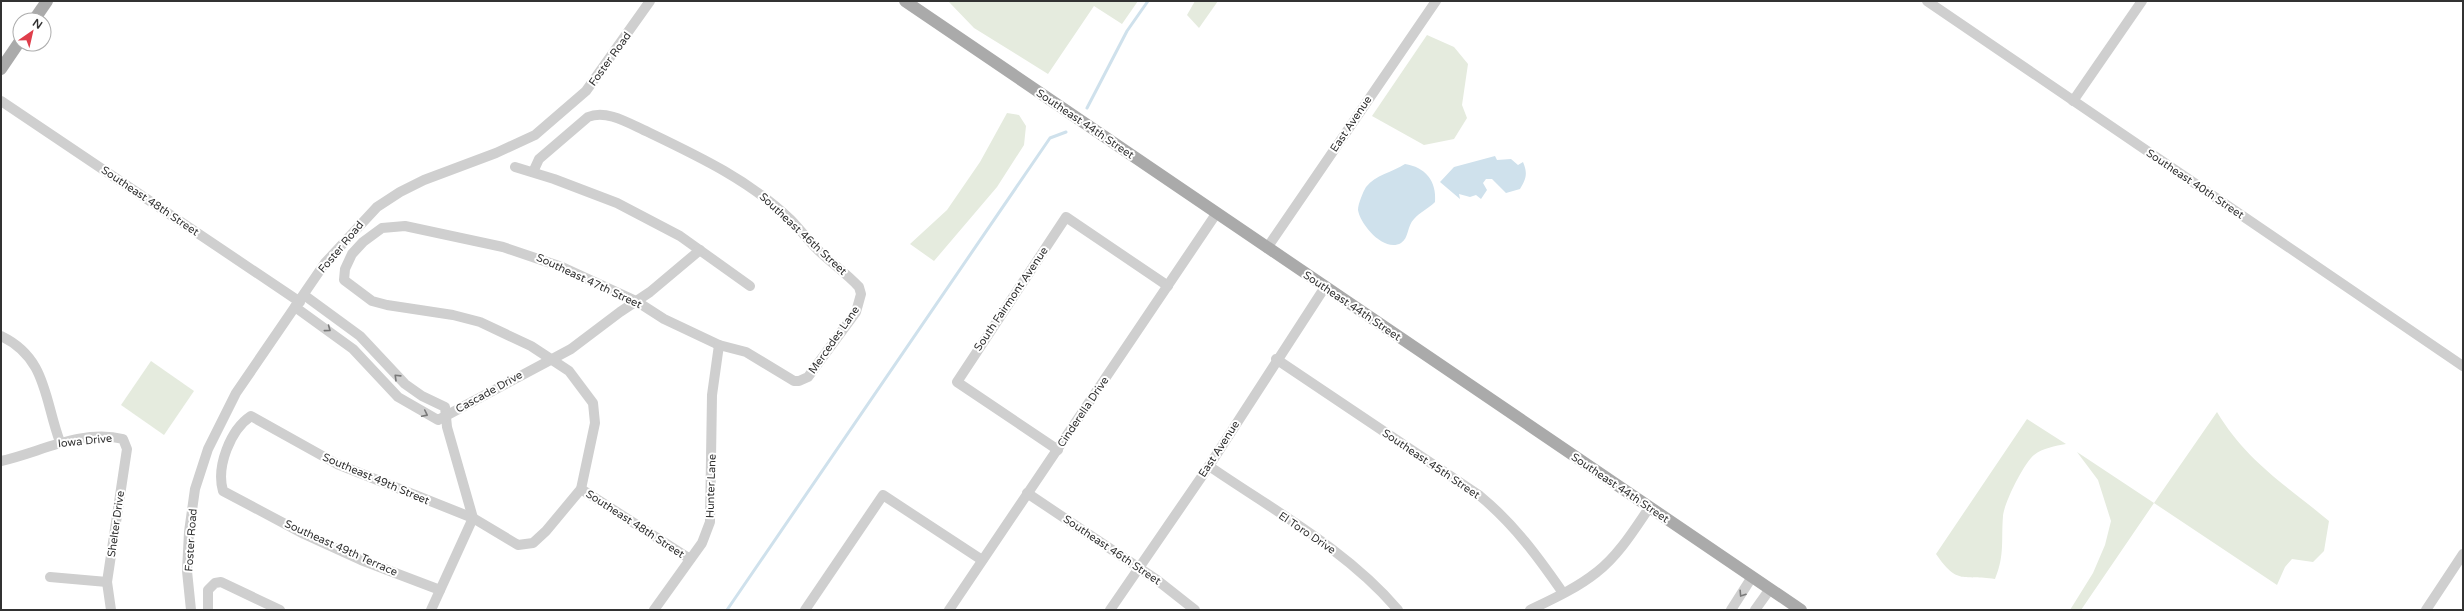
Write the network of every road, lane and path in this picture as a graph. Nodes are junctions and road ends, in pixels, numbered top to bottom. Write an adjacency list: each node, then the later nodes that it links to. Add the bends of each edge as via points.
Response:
1 (47, 1): 7 (main road)
2 (650, 1): 21 (street, Foster Road, via 586,91 546,126 535,135 496,154 424,180 377,207 325,263)
3 (905, 1): 14 (main road, Southeast 44th Street)
4 (1436, 1): 15 (street, East Avenue)
5 (1927, 1): 11 (street, Southeast 40th Street)
6 (2142, 1): 11 (street)
7 (39, 12)
8 (13, 52): 9 (main road)
9 (1, 69)
10 (1, 101): 21 (street, Southeast 48th Street)
11 (2073, 101): 27 (street, Southeast 40th Street)
12 (515, 167): 13 (street)
13 (533, 172): 16 (street, via 617,203 680,236); 20 (street, Southeast 46th Street, via 539,159 588,117 596,114 610,116 706,160 753,189 789,219 817,249 853,280)
14 (1216, 214): 15 (main road, Southeast 44th Street); 18 (street, Cinderella Drive)
15 (1267, 248): 19 (main road, Southeast 44th Street)
16 (700, 250): 17 (street); 22 (street, Cascade Drive)
17 (750, 286)
18 (1168, 286): 32 (street, Cinderella Drive); 32 (street, South Fairmont Avenue, via 1066,217 957,382)
19 (1325, 287): 26 (street, East Avenue); 38 (main road, Southeast 44th Street)
20 (861, 294): 28 (street, Mercedes Lane, via 856,312 808,377)
21 (300, 301): 29 (street, Southeast 48th Street, one-way to 21, via 445,407 405,384 360,336); 29 (street, Southeast 48th Street, one-way to 29, via 352,349 398,397 438,420); 51 (street, Foster Road, via 236,393 208,449 195,489 189,532 187,571)
22 (636, 301): 24 (street, Southeast 47th Street); 25 (street, Cascade Drive, via 572,349); 25 (street, Southeast 47th Street, via 534,256 405,226 382,228 352,254 345,269 344,280 372,301 480,322)
23 (1, 336): 31 (street, via 32,359 41,378)
24 (719, 345): 28 (street, Southeast 47th Street, via 746,352 786,378); 41 (street, Hunter Lane, via 712,395 710,522 702,542)
25 (552, 358): 29 (street, Cascade Drive, via 457,409); 35 (street, via 569,371 593,403 595,423)
26 (1276, 359): 34 (street, East Avenue); 49 (street, Southeast 45th Street, via 1480,496 1497,510 1533,549)
27 (2463, 366)
28 (799, 382)
29 (447, 417): 39 (street, Cascade Drive)
30 (123, 439): 31 (street, Iowa Drive, via 113,436); 46 (street, Shelter Drive, via 127,449)
31 (60, 442): 33 (street, Iowa Drive)
32 (1058, 450): 37 (street, Cinderella Drive)
33 (1, 461)
34 (1209, 466): 43 (street, East Avenue); 60 (street, El Toro Drive, via 1349,562 1381,590)
35 (581, 489): 39 (street, via 533,543 518,545); 41 (street, Southeast 48th Street)
36 (223, 491): 39 (street, Southeast 49th Street, via 220,480 221,466 242,422 251,416 337,464); 48 (street, Southeast 49th Terrace, via 304,534 361,560)
37 (1027, 493): 42 (street, Cinderella Drive); 43 (street, Southeast 46th Street)
38 (1649, 508): 45 (main road, Southeast 44th Street); 49 (street, via 1612,557 1597,572)
39 (473, 518): 48 (street)
40 (2463, 554): 65 (street)
41 (690, 559): 55 (street, Hunter Lane)
42 (982, 560): 56 (street, via 883,495); 57 (street, Cinderella Drive)
43 (1139, 568): 58 (street, East Avenue); 59 (street, Southeast 46th Street)
44 (50, 577): 46 (street)
45 (1752, 577): 47 (main road, Southeast 44th Street); 62 (street, one-way to 62)
46 (107, 582): 50 (street, Shelter Drive)
47 (1770, 589): 63 (street); 64 (main road, Southeast 44th Street)
48 (440, 590): 54 (street)
49 (1563, 593): 61 (street)
50 (111, 610)
51 (191, 610)
52 (208, 610): 53 (street, via 208,590 215,583 221,582)
53 (280, 610)
54 (431, 610)
55 (654, 610)
56 (805, 610)
57 (949, 610)
58 (1110, 610)
59 (1195, 610)
60 (1398, 610)
61 (1530, 610)
62 (1731, 610)
63 (1756, 610)
64 (1801, 610)
65 (2426, 610)

